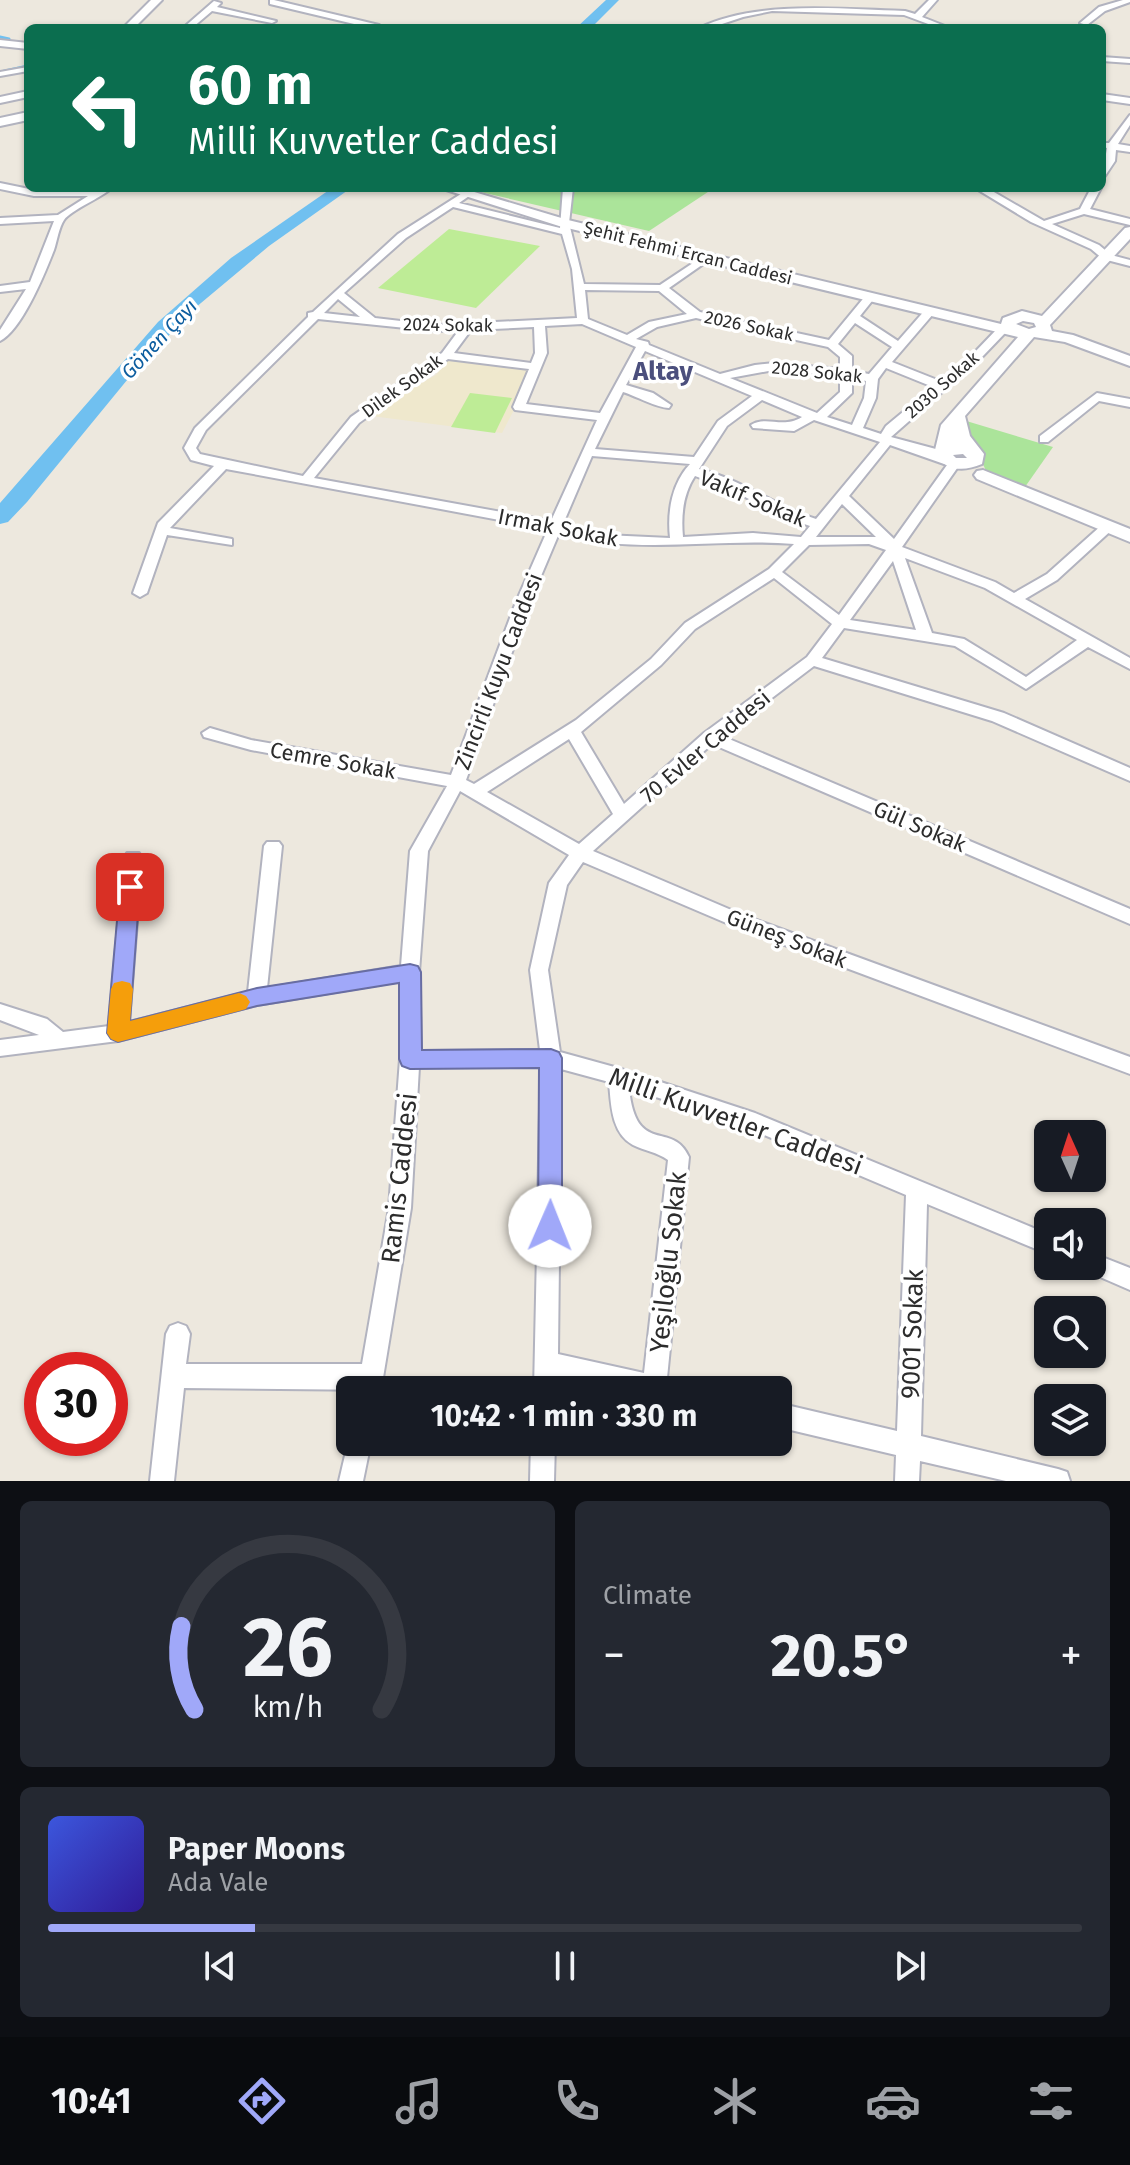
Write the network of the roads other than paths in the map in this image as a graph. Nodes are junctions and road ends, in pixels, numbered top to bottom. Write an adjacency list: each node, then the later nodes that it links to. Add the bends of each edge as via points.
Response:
1 (141, 0): 13 (main road)
2 (157, 0): 14 (main road)
3 (220, 0): 7 (street)
4 (933, 0): 10 (street)
5 (1130, 0): 12 (street, via 1102,9)
6 (276, 1): 8 (street); 9 (street)
7 (211, 8): 9 (street); 15 (street)
8 (304, 9): 11 (street); 17 (street)
9 (225, 11): 11 (street)
10 (918, 16): 18 (street, via 772,9); 19 (street)
11 (272, 21): 16 (street)
12 (1084, 23)
13 (118, 24)
14 (132, 24)
15 (192, 24)
16 (263, 24)
17 (364, 24)
18 (715, 24)
19 (937, 24)
20 (0, 43): 21 (main road)
21 (24, 46)
22 (1106, 59): 23 (street)
23 (1128, 59)
24 (24, 70): 25 (street)
25 (0, 74)
26 (24, 95): 28 (street)
27 (1106, 98): 29 (street)
28 (0, 100)
29 (1130, 101)
30 (1130, 118): 33 (street)
31 (24, 119): 32 (main road)
32 (0, 122)
33 (1107, 145): 34 (street); 35 (street)
34 (1130, 149)
35 (1106, 168)
36 (0, 186): 37 (street)
37 (24, 191)
38 (29, 192): 39 (street)
39 (57, 192)
40 (100, 192): 46 (street)
41 (568, 192): 50 (street)
42 (987, 192): 49 (street)
43 (1094, 192): 45 (street)
44 (455, 194): 50 (main road, Şehit Fehmi Ercan Caddesi); 59 (street, Irmak Sokak)
45 (1084, 211): 48 (street); 49 (street)
46 (60, 218): 47 (street); 55 (street)
47 (0, 221)
48 (1130, 222)
49 (1043, 224): 52 (street)
50 (565, 228): 53 (main road, Şehit Fehmi Ercan Caddesi); 56 (street)
51 (1130, 231): 52 (main road)
52 (1107, 257): 54 (street); 68 (main road, via 1059,307)
53 (705, 258): 57 (street); 60 (main road, Şehit Fehmi Ercan Caddesi)
54 (1130, 263)
55 (32, 285): 58 (street); 71 (street)
56 (578, 287): 57 (street); 65 (street)
57 (662, 288): 63 (street, 2026 Sokak)
58 (0, 289)
59 (337, 293): 62 (street, Irmak Sokak); 66 (street)
60 (871, 296): 61 (main road, Şehit Fehmi Ercan Caddesi); 64 (street)
61 (930, 311): 68 (main road, Şehit Fehmi Ercan Caddesi); 70 (main road, Şehit Fehmi Ercan Caddesi); 75 (street)
62 (312, 315): 66 (street, 2024 Sokak); 97 (street, Irmak Sokak, via 193,438 190,448 195,457)
63 (696, 315): 72 (street, via 653,324); 74 (street, 2026 Sokak)
64 (854, 317): 74 (street); 75 (street)
65 (583, 321): 67 (street, 2024 Sokak); 72 (street)
66 (374, 322): 69 (street, 2024 Sokak)
67 (539, 324): 69 (street, 2024 Sokak); 79 (street)
68 (1030, 326): 70 (main road, Şehit Fehmi Ercan Caddesi); 77 (main road); 88 (main road)
69 (467, 327): 76 (street, Dilek Sokak)
70 (1002, 330): 83 (street, 2030 Sokak)
71 (0, 338)
72 (629, 339): 73 (street)
73 (644, 344): 82 (street); 84 (street, Zincirli Kuyu Caddesi)
74 (832, 344): 80 (street, via 846,356)
75 (898, 346): 78 (street)
76 (446, 355): 79 (street); 99 (street, Dilek Sokak, via 355,420)
77 (1130, 361)
78 (883, 363): 81 (street); 83 (street)
79 (537, 367): 89 (street, via 519,407)
80 (845, 374): 81 (street, 2028 Sokak); 82 (street, 2028 Sokak, via 775,365); 90 (street, via 846,393)
81 (872, 378): 92 (street, via 870,398)
82 (717, 379): 85 (street)
83 (939, 385): 94 (street, 2030 Sokak, via 890,429)
84 (619, 387): 87 (street); 89 (street, Zincirli Kuyu Caddesi)
85 (760, 396): 90 (street); 98 (street, via 722,424)
86 (1130, 403): 93 (street, via 1097,397)
87 (665, 405)
88 (957, 415): 96 (main road); 96 (main road, via 947,429)
89 (604, 417): 95 (street, Zincirli Kuyu Caddesi)
90 (816, 417): 91 (street, via 794,427); 92 (street)
91 (757, 425)
92 (855, 431): 94 (street)
93 (1044, 439)
94 (885, 440): 96 (street); 100 (street, 2030 Sokak)
95 (587, 452): 98 (street, Vakıf Sokak); 102 (street, Zincirli Kuyu Caddesi)
96 (960, 461): 103 (main road); 109 (street, 70 Evler Caddesi)
97 (223, 465): 99 (street, Irmak Sokak); 104 (street)
98 (695, 466): 101 (street, Vakıf Sokak); 106 (street, via 679,490)
99 (305, 481): 102 (street, Irmak Sokak)
100 (842, 497): 101 (street, 2030 Sokak); 109 (street)
101 (817, 524): 107 (street, 2030 Sokak)
102 (555, 526): 106 (street, Irmak Sokak, via 605,539); 122 (street, Zincirli Kuyu Caddesi)
103 (1108, 527): 105 (main road); 112 (street, via 1052,577)
104 (161, 530): 108 (street); 111 (street)
105 (1130, 536)
106 (677, 541): 107 (street, Irmak Sokak)
107 (805, 541): 109 (street, Irmak Sokak, via 871,540); 110 (street, 2030 Sokak)
108 (227, 542)
109 (895, 548): 112 (street); 113 (street, 70 Evler Caddesi); 114 (street)
110 (774, 572): 113 (street); 118 (street, 2030 Sokak, via 690,626 656,662)
111 (140, 593)
112 (1016, 598): 115 (street)
113 (841, 623): 114 (street); 116 (street, 70 Evler Caddesi)
114 (925, 635): 115 (street, via 959,642 1026,684)
115 (1086, 641): 117 (street)
116 (812, 660): 120 (street, 70 Evler Caddesi); 121 (street, via 998,717)
117 (1128, 661)
118 (572, 730): 122 (street, 2030 Sokak); 123 (street)
119 (210, 733): 122 (street, Cemre Sokak)
120 (710, 737): 123 (street, 70 Evler Caddesi); 127 (street, Gül Sokak)
121 (1130, 775)
122 (466, 787): 125 (street, Güneş Sokak); 128 (street, Ramis Caddesi, via 419,851)
123 (622, 816): 125 (street, 70 Evler Caddesi)
124 (273, 846): 129 (street)
125 (580, 853): 134 (street, 70 Evler Caddesi, via 558,883 539,970); 136 (street, Güneş Sokak, via 737,920)
126 (133, 858): 131 (street)
127 (1130, 917)
128 (410, 972): 129 (street); 135 (street, Ramis Caddesi)
129 (257, 997): 131 (street)
130 (0, 1012): 132 (street, via 40,1025)
131 (118, 1033): 132 (street)
132 (58, 1039): 133 (street)
133 (0, 1048)
134 (551, 1058): 135 (street, Milli Kuvvetler Caddesi); 137 (street, Milli Kuvvetler Caddesi); 143 (street, 70 Evler Caddesi)
135 (410, 1059): 145 (street, Ramis Caddesi, via 400,1208)
136 (1130, 1066)
137 (618, 1076): 138 (street, Milli Kuvvetler Caddesi, via 748,1119); 148 (street, Yeşiloğlu Sokak, via 631,1135 671,1148 679,1157)
138 (917, 1188): 139 (street, Milli Kuvvetler Caddesi); 151 (street, 9001 Sokak)
139 (1034, 1238)
140 (1106, 1269): 141 (street)
141 (1130, 1279)
142 (178, 1334): 144 (street)
143 (547, 1363): 146 (street, 70 Evler Caddesi); 147 (street)
144 (174, 1376): 149 (street); 154 (street)
145 (372, 1376)
146 (547, 1376)
147 (606, 1376)
148 (662, 1376)
149 (336, 1382)
150 (792, 1418): 151 (street)
151 (909, 1446): 157 (street, 9001 Sokak); 158 (street)
152 (356, 1456): 155 (street)
153 (543, 1456): 156 (street)
154 (162, 1481)
155 (351, 1481)
156 (542, 1481)
157 (907, 1481)
158 (1058, 1481)

